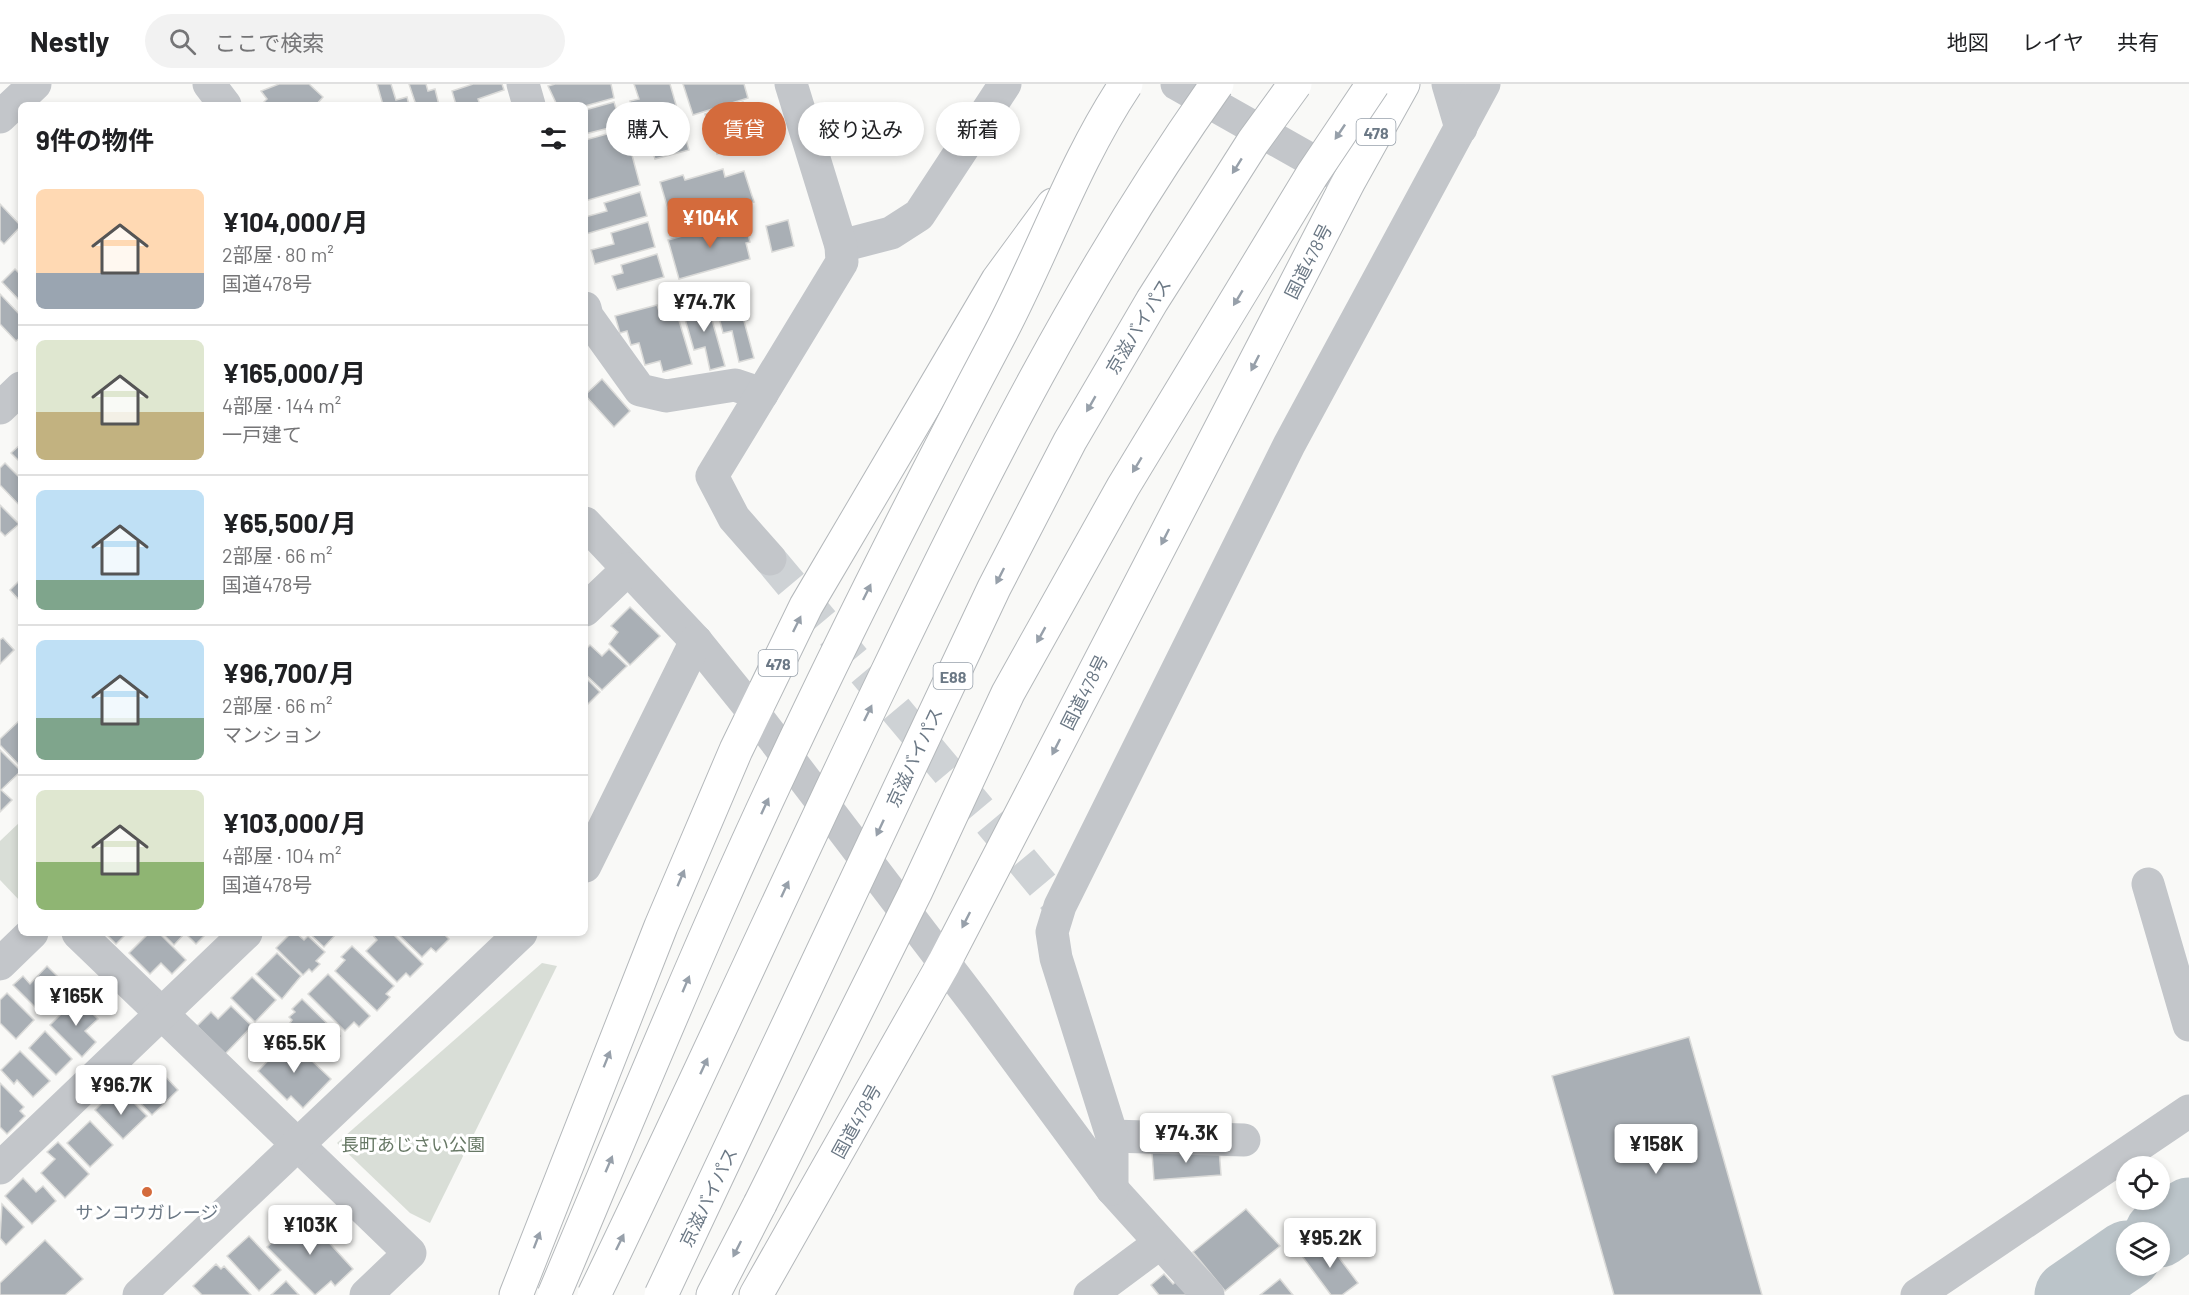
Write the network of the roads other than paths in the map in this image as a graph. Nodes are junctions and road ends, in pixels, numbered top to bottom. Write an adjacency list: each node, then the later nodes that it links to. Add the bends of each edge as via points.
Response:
1 (35, 84): 17 (street)
2 (209, 84): 15 (street)
3 (524, 84): 16 (street)
4 (791, 84): 20 (street)
5 (1005, 84): 20 (street, via 920,215 891,233)
6 (1126, 84): 51 (highway, one-way to 6, bridge, via 718,909 812,705 906,513 1024,290 1099,124)
7 (1140, 84): 30 (highway, 478, one-way to 7, via 806,606 998,280)
8 (1177, 84): 19 (street)
9 (1217, 84): 52 (highway, one-way to 9, bridge, via 941,560 1013,420 1098,270)
10 (1295, 84): 53 (highway, 京滋バイパス / E88, one-way to 53, bridge, via 1253,142 1158,291 1070,441 969,641)
11 (1373, 84): 54 (highway, one-way to 54, bridge, via 1312,174 1123,486 1008,693 915,893)
12 (1403, 84): 19 (highway, 国道478号 / 478)
13 (1448, 84): 18 (street)
14 (1484, 84): 18 (street)
15 (223, 102)
16 (528, 102)
17 (0, 117)
18 (1461, 128): 41 (street, via 1289,445 1060,906 1052,932 1056,958)
19 (1349, 181): 36 (highway, 国道478号 / 478, one-way to 36)
20 (841, 246): 23 (street, via 842,262)
21 (588, 317): 23 (street, via 640,390 666,396 735,385)
22 (18, 391): 24 (street)
23 (762, 394): 26 (street, via 712,476 734,518)
24 (0, 408)
25 (588, 526): 27 (street)
26 (770, 559)
27 (628, 569): 28 (street); 29 (street)
28 (588, 607)
29 (696, 641): 30 (street); 31 (street)
30 (754, 713): 36 (street); 50 (highway, 478, one-way to 30, via 661,926)
31 (588, 860)
32 (2148, 884): 38 (street)
33 (81, 936): 37 (street)
34 (243, 936): 37 (street)
35 (518, 936): 43 (street)
36 (944, 963): 46 (street); 55 (highway, 国道478号 / 478)
37 (161, 1014): 43 (street); 45 (street)
38 (2189, 1025)
39 (2189, 1095): 44 (street)
40 (2189, 1111): 44 (street)
41 (1112, 1136): 42 (street); 46 (street)
42 (1245, 1140)
43 (296, 1145): 48 (street); 49 (street, via 410,1253)
44 (2125, 1154): 58 (street)
45 (0, 1168)
46 (1112, 1189): 47 (street)
47 (1160, 1243): 56 (street); 57 (street)
48 (138, 1295)
49 (366, 1295)
50 (516, 1295)
51 (554, 1295)
52 (594, 1295)
53 (661, 1295)
54 (713, 1295)
55 (756, 1295)
56 (1090, 1295)
57 (1208, 1295)
58 (1917, 1295)

